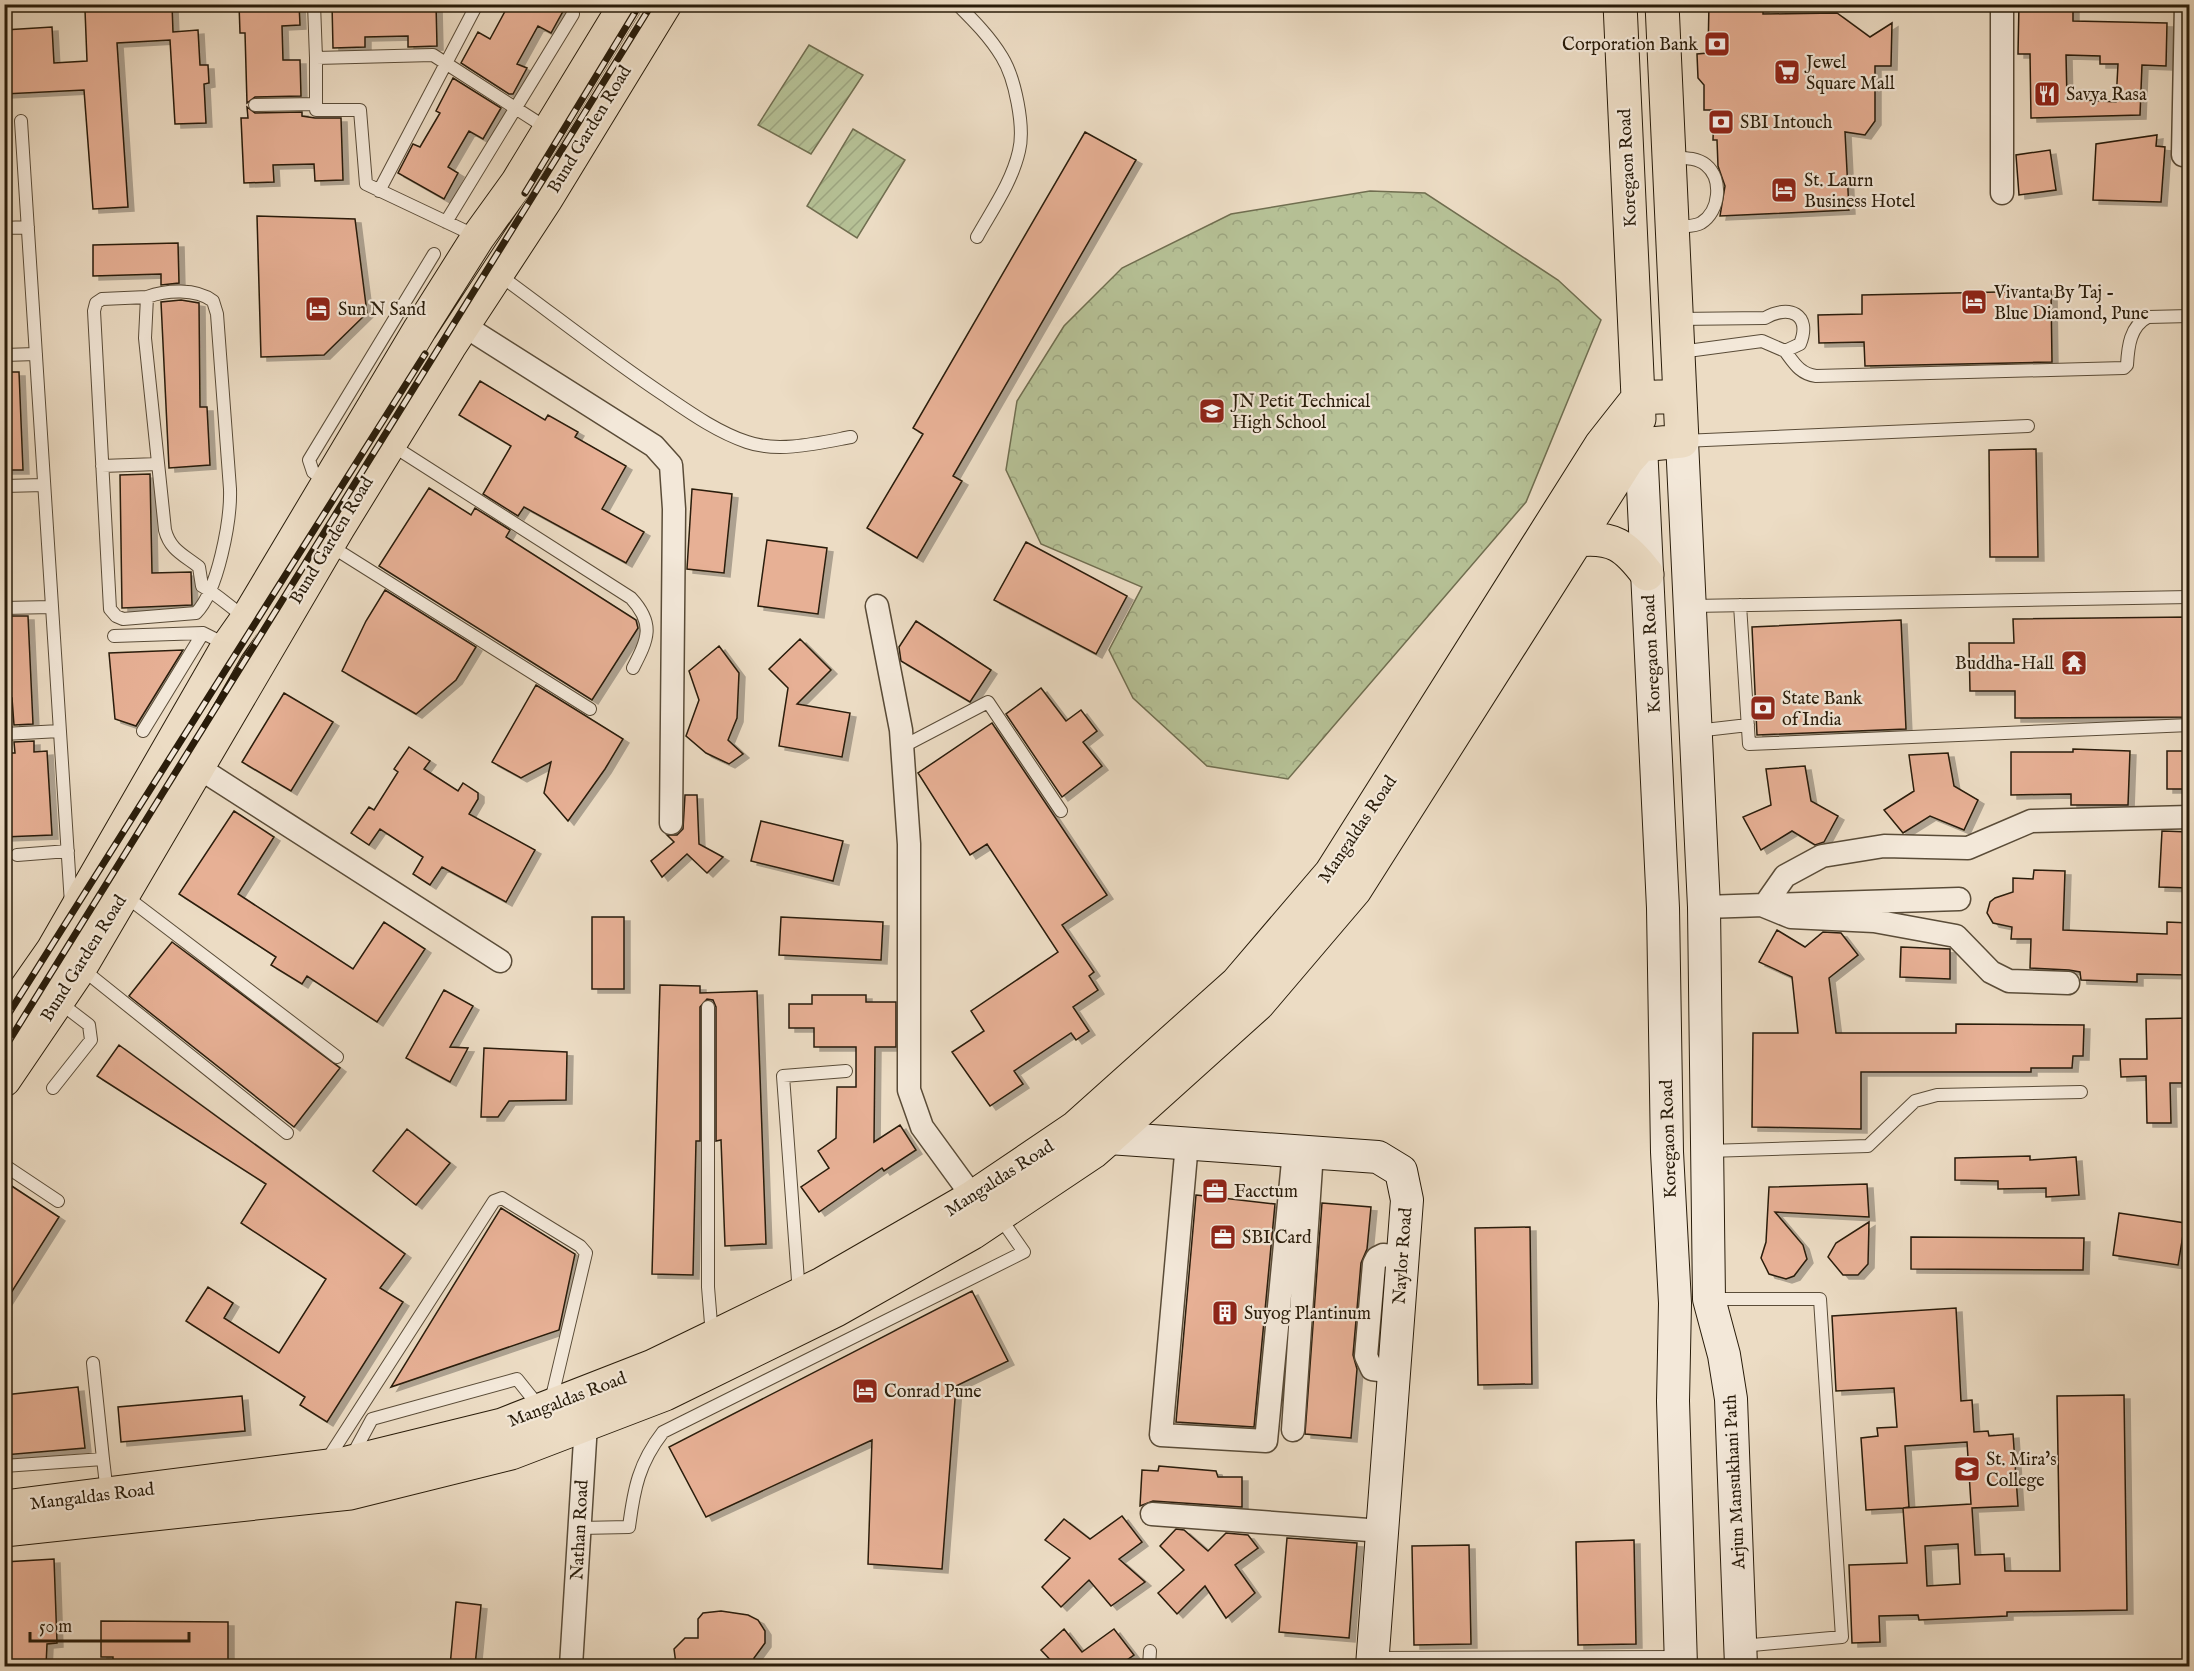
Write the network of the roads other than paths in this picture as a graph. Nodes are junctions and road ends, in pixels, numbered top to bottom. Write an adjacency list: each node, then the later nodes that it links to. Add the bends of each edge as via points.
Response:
1 (314, 4): 11 (lane)
2 (626, 4): 17 (main road, Bund Garden Road)
3 (665, 4): 29 (main road, Bund Garden Road)
4 (957, 4): 27 (lane, via 981,28 1003,59 1022,132 1019,152 1004,190)
5 (1620, 4): 39 (main road, Koregaon Road)
6 (1662, 4): 19 (main road)
7 (2002, 4): 21 (street)
8 (2186, 4): 18 (street)
9 (475, 8): 12 (lane)
10 (573, 14): 15 (lane)
11 (316, 58): 12 (lane, via 433,55); 13 (lane)
12 (448, 64): 15 (lane); 20 (lane)
13 (316, 104): 14 (lane); 20 (lane, via 316,110 360,110 366,184)
14 (255, 105)
15 (516, 108): 17 (lane); 22 (lane)
16 (21, 121): 24 (lane)
17 (549, 129): 26 (main road, Bund Garden Road)
18 (2183, 155)
19 (1668, 157): 25 (main road); 25 (lane, via 1705,164 1716,178 1717,194 1712,211 1700,223)
20 (379, 191): 22 (lane)
21 (2002, 193)
22 (446, 222): 26 (lane)
23 (4, 228): 24 (lane)
24 (28, 228): 36 (lane)
25 (1671, 228): 32 (main road)
26 (478, 237): 47 (main road, Bund Garden Road)
27 (977, 237)
28 (434, 254): 47 (lane, via 309,460 313,472)
29 (498, 273): 33 (main road, Bund Garden Road); 41 (lane, via 629,371 694,415 747,443 774,446)
30 (147, 297): 45 (lane, via 146,338); 46 (lane, via 96,303); 53 (lane, via 198,292 213,301 218,314 231,514)
31 (2190, 316): 34 (lane, via 2142,320 2131,337 2124,368 1815,376 1798,369)
32 (1676, 319): 34 (lane, via 1765,318 1787,310 1803,323 1804,333 1800,344); 35 (main road)
33 (463, 325): 43 (main road, Bund Garden Road); 75 (street, via 654,446 671,465)
34 (1785, 351): 35 (lane, via 1762,341)
35 (1677, 352): 38 (main road)
36 (36, 354): 37 (lane); 48 (lane)
37 (4, 355)
38 (1679, 396): 39 (main road); 42 (main road)
39 (1638, 398): 44 (main road, Koregaon Road); 94 (main road, Mangaldas Road, via 1602,445 1331,873 1237,983)
40 (2028, 426): 42 (lane)
41 (850, 437)
42 (1682, 441): 44 (main road); 57 (main road)
43 (389, 444): 51 (main road, Bund Garden Road); 63 (lane, via 631,598 644,612 647,624 647,641)
44 (1641, 445): 50 (main road, Mangaldas Road); 52 (main road, Koregaon Road)
45 (158, 464): 46 (lane); 53 (lane, via 168,542 199,567 202,586)
46 (102, 466): 53 (lane, via 110,609 116,616 123,619 196,613)
47 (327, 482): 60 (main road, Bund Garden Road)
48 (44, 485): 49 (lane); 58 (lane)
49 (4, 486)
50 (1577, 540): 52 (main road, via 1600,538 1619,545); 94 (main road, Mangaldas Road, via 1355,890 1258,1004)
51 (328, 544): 64 (lane); 72 (main road, Bund Garden Road)
52 (1647, 574): 121 (main road, Koregaon Road, via 1663,908)
53 (210, 591): 60 (lane)
54 (2190, 597): 55 (lane)
55 (1740, 605): 57 (lane); 65 (lane)
56 (877, 606): 71 (street)
57 (1691, 606): 69 (main road)
58 (52, 607): 59 (lane); 67 (lane)
59 (4, 608)
60 (247, 619): 62 (main road, Bund Garden Road)
61 (114, 636): 62 (lane)
62 (215, 640): 68 (lane); 82 (main road, Bund Garden Road)
63 (633, 668)
64 (590, 709)
65 (1748, 725): 66 (lane, via 1749,744); 69 (lane)
66 (2190, 725)
67 (60, 731): 70 (lane); 76 (lane)
68 (143, 731)
69 (1696, 731): 81 (main road)
70 (4, 734)
71 (902, 747): 73 (lane, via 988,702); 101 (street, via 909,844 909,1090 922,1128)
72 (196, 766): 78 (main road, Bund Garden Road); 83 (street)
73 (1060, 811)
74 (2190, 817): 80 (street, via 2031,821 1968,848 1884,846 1822,856 1785,876)
75 (671, 823)
76 (68, 852): 77 (lane); 82 (lane)
77 (16, 855)
78 (123, 895): 84 (main road, Bund Garden Road); 89 (lane)
79 (1959, 899): 80 (street)
80 (1764, 906): 81 (street); 85 (street, via 1791,918 1874,921 1956,936 1991,972 2009,981)
81 (1704, 907): 97 (main road)
82 (71, 918): 88 (main road, Bund Garden Road)
83 (500, 961)
84 (81, 968): 86 (main road, Bund Garden Road); 95 (lane)
85 (2068, 983)
86 (58, 1001): 91 (main road, Bund Garden Road); 92 (lane, via 88,1025 91,1040)
87 (708, 1007): 104 (lane, via 708,1287)
88 (4, 1020)
89 (337, 1057)
90 (846, 1071): 102 (lane, via 783,1076)
91 (4, 1080)
92 (53, 1089)
93 (2081, 1092): 97 (lane, via 1937,1095 1915,1101 1868,1146)
94 (1099, 1126): 96 (main road, Naylor Road); 101 (main road, Mangaldas Road, via 1075,1128)
95 (287, 1133)
96 (1188, 1143): 98 (main road, Naylor Road); 98 (street, via 1161,1435 1266,1441)
97 (1708, 1151): 103 (main road)
98 (1303, 1152): 107 (street); 116 (main road, Naylor Road, via 1378,1157 1401,1171 1407,1200)
99 (4, 1165): 100 (lane)
100 (58, 1201)
101 (986, 1206): 102 (main road, Mangaldas Road); 106 (main road, Mangaldas Road, via 836,1310 665,1394); 114 (lane, via 1024,1252 663,1432 648,1451 635,1484 629,1527)
102 (799, 1295): 104 (main road, Mangaldas Road)
103 (1709, 1299): 118 (main road, Arjun Mansukhani Path, via 1731,1399); 118 (lane, via 1820,1299 1842,1637)
104 (712, 1337): 106 (main road, Mangaldas Road)
105 (93, 1364): 108 (lane)
106 (562, 1409): 109 (main road, Mangaldas Road); 109 (lane, via 586,1253 502,1198 494,1201); 114 (street, Nathan Road); 115 (main road, Mangaldas Road, via 511,1453 350,1493)
107 (1293, 1430)
108 (103, 1459): 110 (lane); 111 (lane)
109 (336, 1464): 111 (main road, Mangaldas Road)
110 (4, 1466)
111 (107, 1494): 112 (main road, Mangaldas Road)
112 (4, 1507)
113 (1152, 1514): 116 (street)
114 (580, 1528): 122 (street, Nathan Road)
115 (4, 1530)
116 (1382, 1531): 119 (main road, Naylor Road)
117 (1150, 1651): 123 (lane)
118 (1741, 1656)
119 (1372, 1662): 120 (lane)
120 (1457, 1662): 121 (lane)
121 (1681, 1662)
122 (571, 1666)
123 (1149, 1666)

